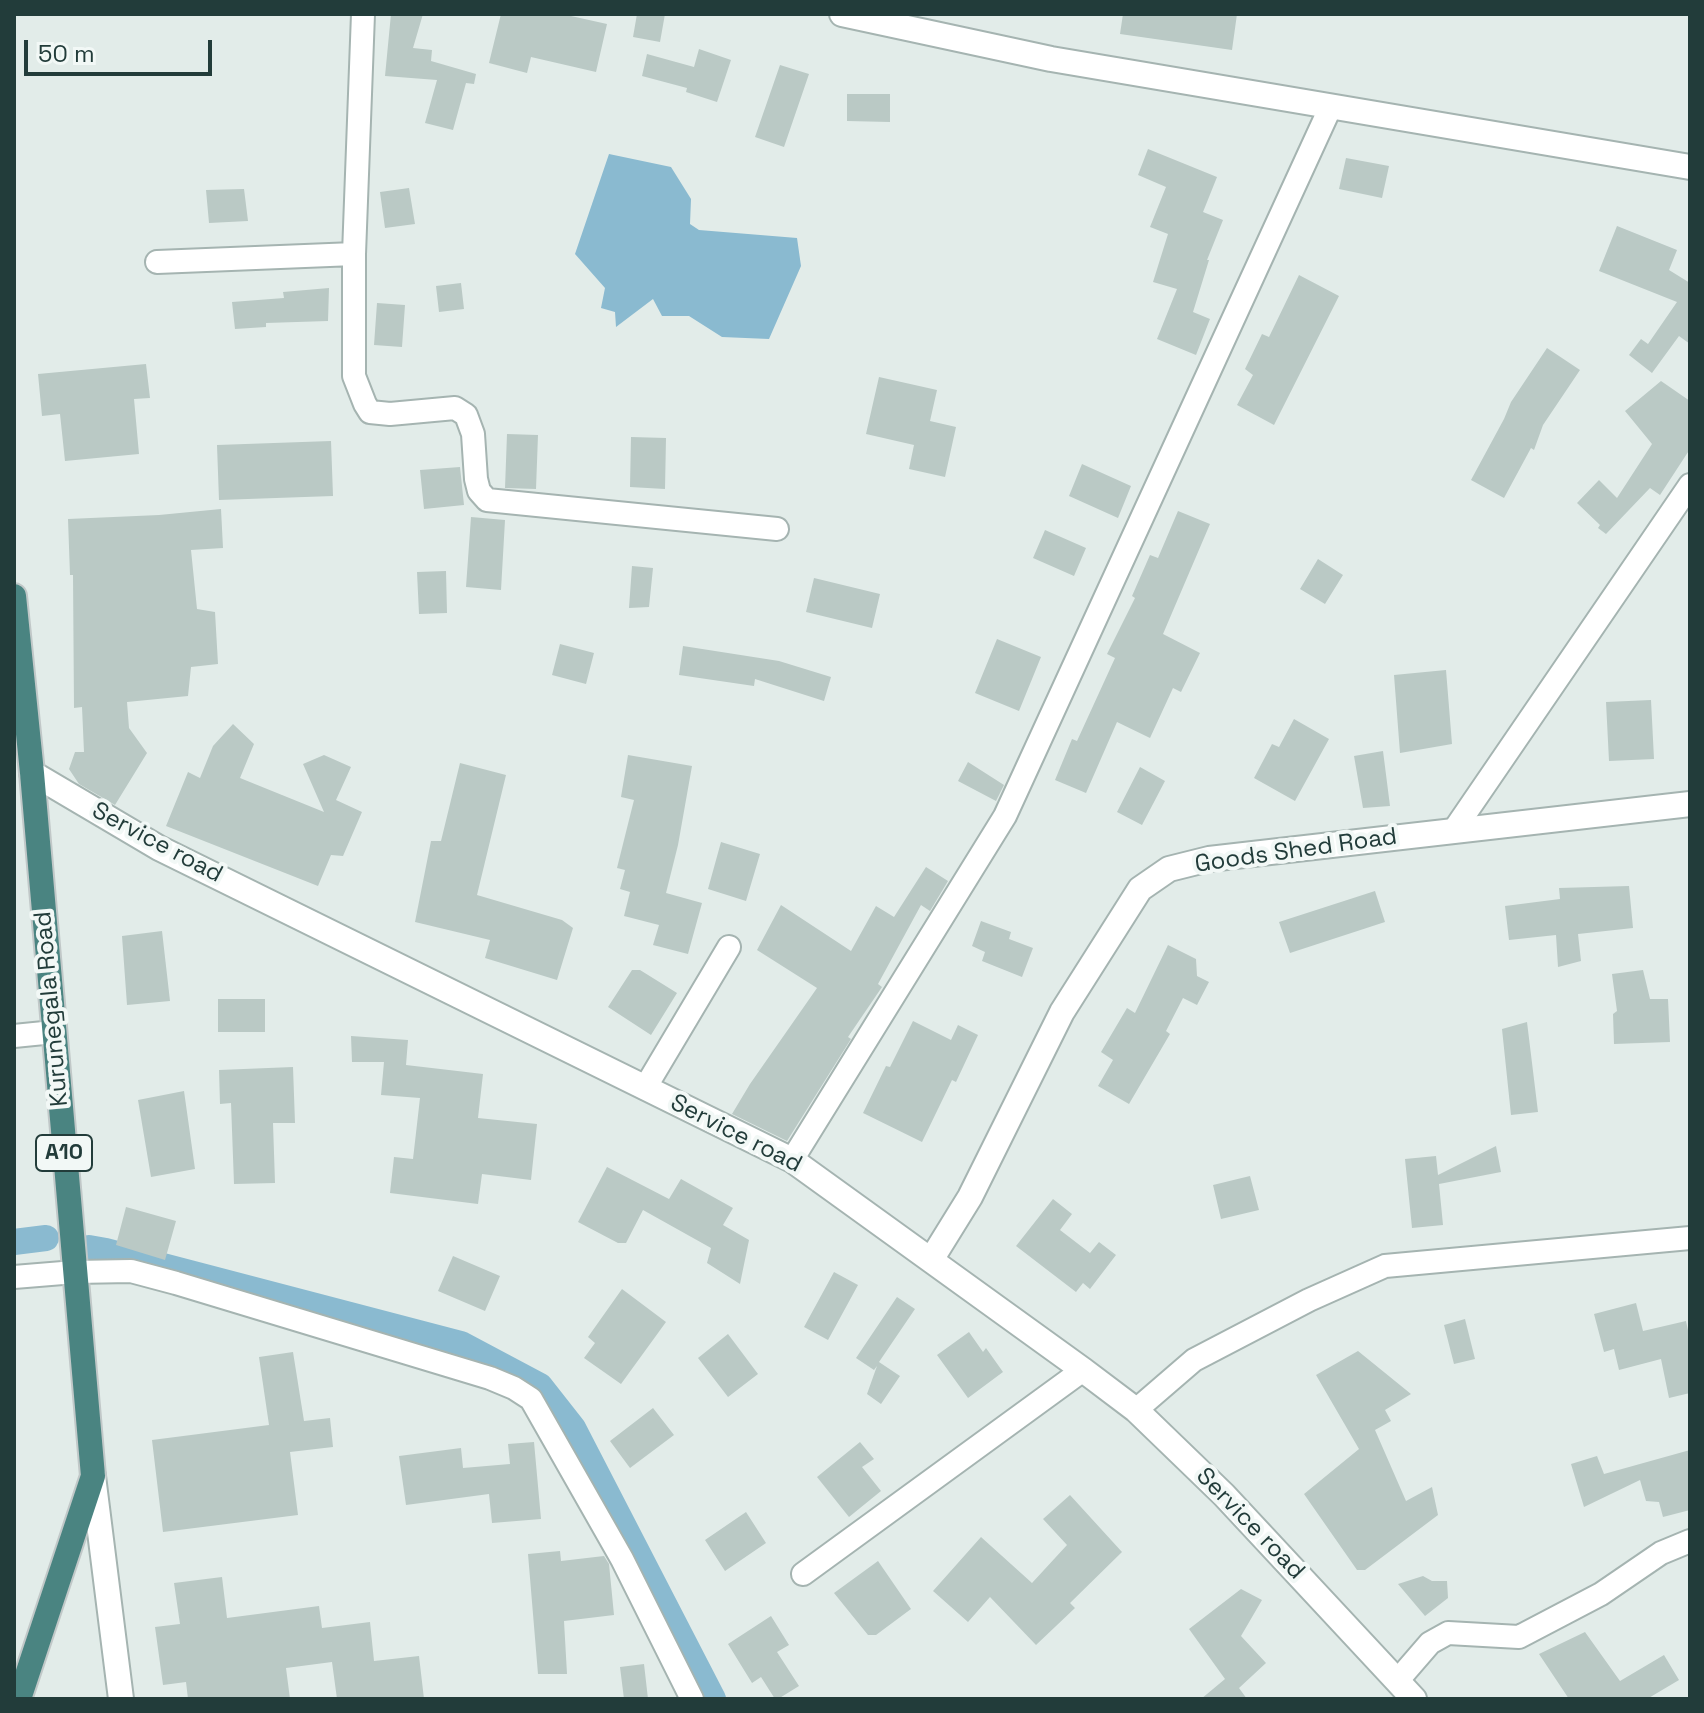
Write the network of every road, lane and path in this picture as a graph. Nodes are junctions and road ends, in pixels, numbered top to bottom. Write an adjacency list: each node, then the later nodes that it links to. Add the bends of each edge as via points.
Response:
1 (363, 14): 5 (street)
2 (842, 14): 3 (street, via 1051,59)
3 (1331, 106): 4 (street); 17 (street, via 1005,816)
4 (1690, 167)
5 (354, 254): 6 (street); 8 (street, via 354,376 365,404 370,412 455,408 466,415 476,479 487,500)
6 (157, 262)
7 (1690, 485): 12 (street)
8 (777, 529)
9 (14, 596): 10 (highway, Kurunegala Road / A10)
10 (32, 773): 14 (highway, Kurunegala Road / A10); 16 (street, Service road, via 159,848)
11 (1690, 804): 12 (street, Goods Shed Road)
12 (1454, 830): 19 (street, Goods Shed Road, via 1209,859 1169,869 1140,889 1062,1012 970,1197)
13 (729, 947): 16 (street)
14 (54, 1032): 15 (street); 20 (highway, Kurunegala Road / A10)
15 (14, 1036)
16 (645, 1088): 17 (street, Service road)
17 (792, 1160): 19 (street, Service road)
18 (1690, 1238): 23 (street, via 1385,1266 1194,1360)
19 (931, 1260): 22 (street, Service road)
20 (75, 1272): 21 (street); 24 (highway, Kurunegala Road / A10); 30 (street, via 131,1271 176,1283 490,1378 531,1399 622,1559)
21 (14, 1277)
22 (1083, 1370): 23 (street, Service road); 26 (street)
23 (1136, 1410): 27 (street, Service road, via 1224,1495)
24 (93, 1476): 28 (highway, Kurunegala Road / A10); 29 (street)
25 (1690, 1541): 27 (street, via 1519,1637 1448,1633 1430,1643)
26 (803, 1574)
27 (1406, 1693)
28 (19, 1699)
29 (121, 1699)
30 (692, 1699)

